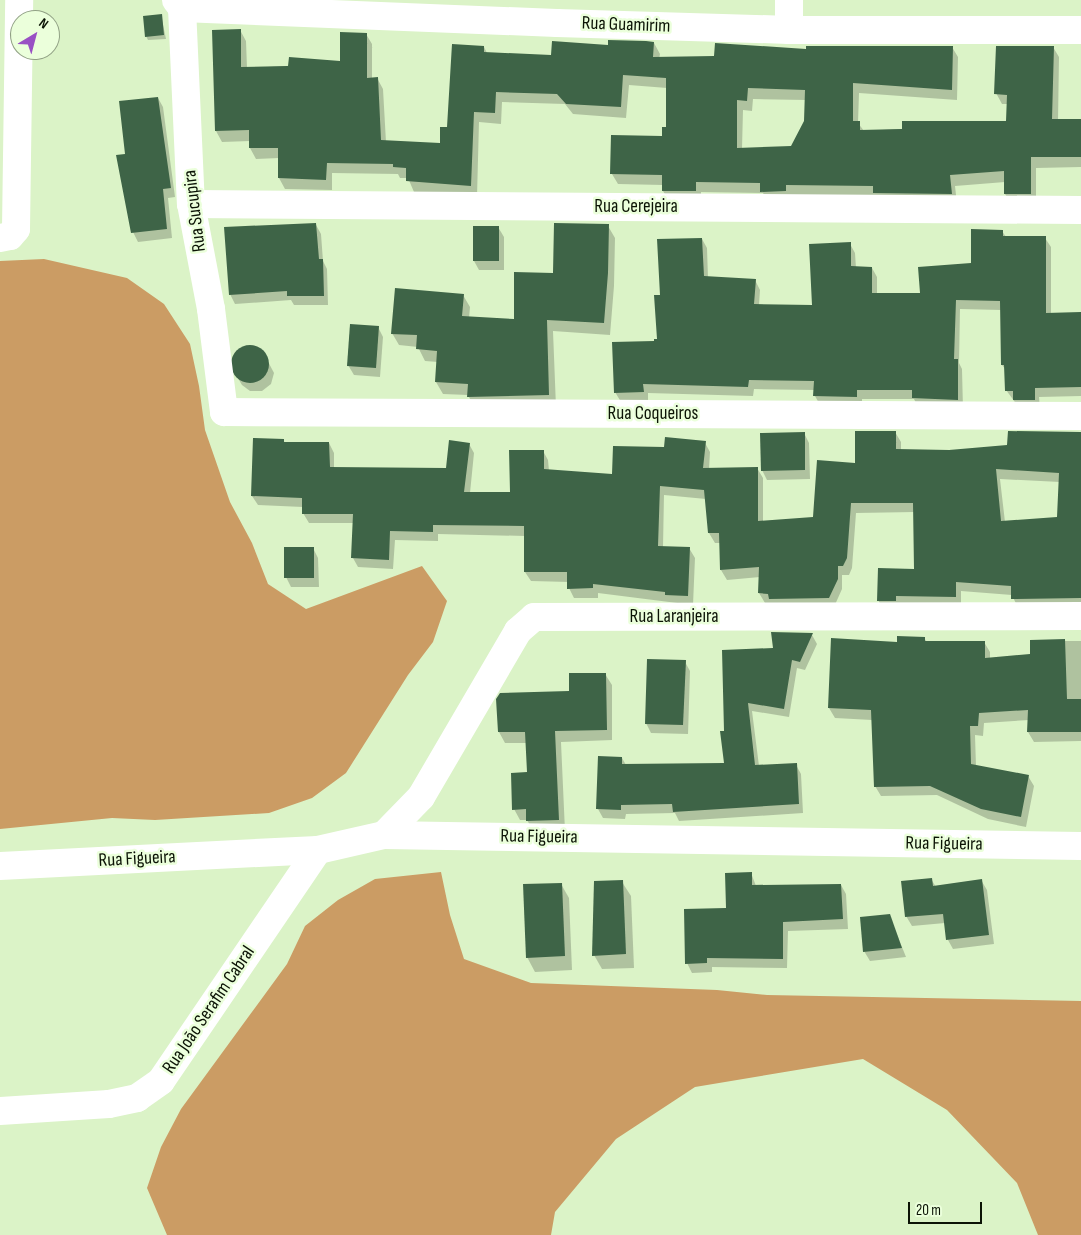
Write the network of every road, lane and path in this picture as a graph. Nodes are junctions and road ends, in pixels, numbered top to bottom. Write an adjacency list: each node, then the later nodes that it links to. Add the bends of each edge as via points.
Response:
1 (789, 0): 4 (street)
2 (179, 4): 3 (street, Rua Guamirim); 7 (street, Rua Sucupira)
3 (558, 11): 4 (street, Rua Guamirim)
4 (788, 30): 5 (street, Rua Guamirim)
5 (1081, 30)
6 (13, 60): 9 (street, via 16,229 10,236)
7 (191, 204): 8 (street, Rua Cerejeira); 10 (street, Rua Sucupira, via 211,309)
8 (1081, 210)
9 (0, 238)
10 (224, 412): 11 (street, Rua Coqueiros)
11 (1081, 416)
12 (1081, 616): 13 (street, Rua Laranjeira, via 534,617 518,631 421,796)
13 (384, 835): 14 (street, Rua Figueira); 15 (street, Rua Figueira)
14 (1081, 846)
15 (318, 850): 16 (street, Rua Figueira); 17 (street, Rua João Serafim Cabral, via 161,1081 137,1098 109,1104)
16 (0, 866)
17 (0, 1111)

